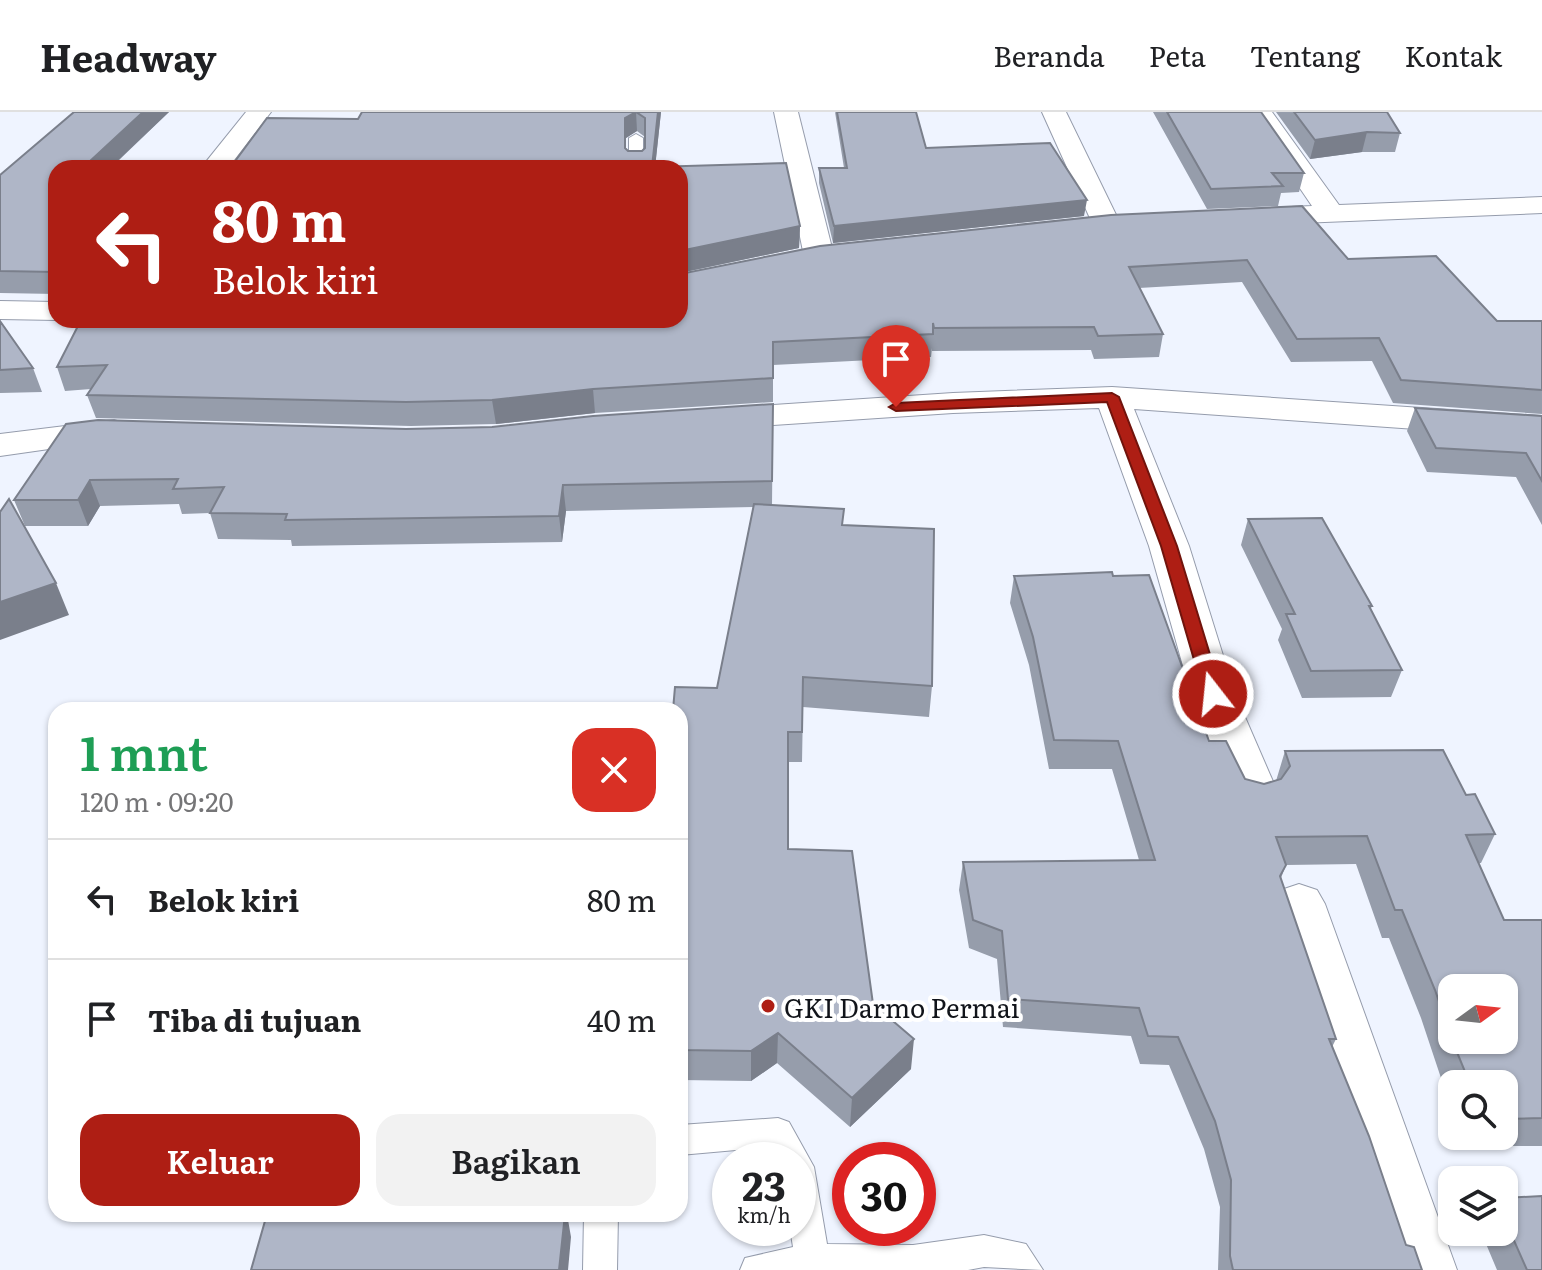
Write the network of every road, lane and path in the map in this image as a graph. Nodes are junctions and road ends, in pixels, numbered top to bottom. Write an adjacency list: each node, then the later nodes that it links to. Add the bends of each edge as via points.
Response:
1 (259, 112): 6 (street)
2 (786, 112): 15 (street)
3 (1054, 112): 12 (street)
4 (1260, 112): 9 (street)
5 (636, 138): 7 (lane)
6 (220, 160)
7 (636, 160)
8 (1542, 205): 9 (street)
9 (1331, 213): 10 (street)
10 (1226, 218)
11 (1137, 223): 12 (street)
12 (1107, 225): 13 (street)
13 (1078, 227)
14 (850, 253): 15 (street)
15 (819, 256): 16 (street)
16 (788, 263)
17 (0, 310): 18 (street)
18 (48, 311)
19 (1112, 397): 20 (street); 21 (street); 24 (street, via 1169,546 1213,694)
20 (677, 422)
21 (1542, 427)
22 (139, 431): 23 (street)
23 (0, 445)
24 (1254, 793)
25 (1299, 904): 35 (street)
26 (688, 1139): 27 (lane, via 778,1132)
27 (784, 1142)
28 (601, 1222): 32 (lane)
29 (810, 1246): 30 (lane)
30 (812, 1260): 31 (lane); 33 (lane)
31 (913, 1266): 34 (lane, via 984,1251 1014,1256)
32 (600, 1270)
33 (757, 1270)
34 (1026, 1270)
35 (1425, 1270)

